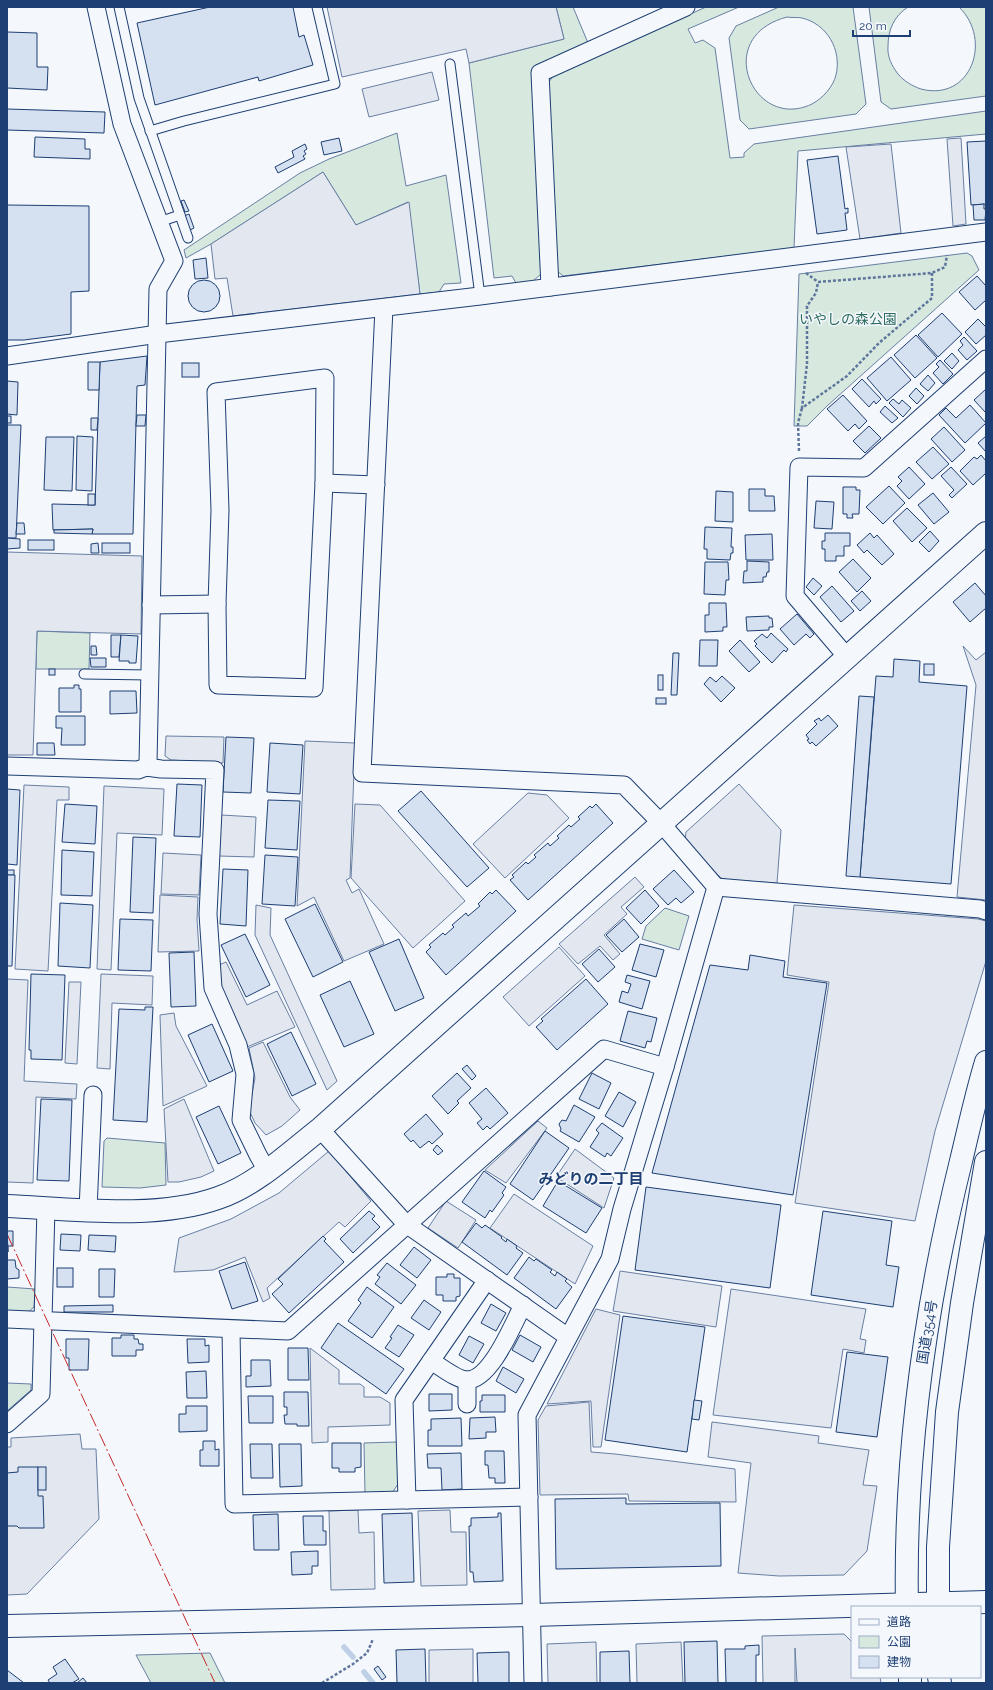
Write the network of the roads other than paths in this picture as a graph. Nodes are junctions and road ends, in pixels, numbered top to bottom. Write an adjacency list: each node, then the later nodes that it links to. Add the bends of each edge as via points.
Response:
1 (96, 7): 8 (street, via 122,124)
2 (119, 7): 6 (lane)
3 (317, 7): 6 (lane, via 335,84)
4 (686, 7): 11 (street, via 540,73)
5 (450, 64): 12 (lane)
6 (150, 131): 7 (lane)
7 (180, 215): 8 (lane); 10 (lane)
8 (159, 222): 14 (street, via 174,261 158,289)
9 (984, 237): 11 (street)
10 (188, 238)
11 (550, 287): 12 (street)
12 (480, 296): 13 (street)
13 (384, 308): 14 (street); 18 (street)
14 (158, 334): 15 (street); 21 (street)
15 (7, 356)
16 (986, 359): 22 (street, via 864,468 799,467 795,596)
17 (324, 483): 18 (street); 20 (street, via 314,688 218,685); 20 (street, via 324,378 216,392 220,510)
18 (376, 485): 27 (street, via 362,773 624,785)
19 (986, 533): 22 (main road)
20 (217, 604): 21 (street)
21 (150, 605): 24 (street)
22 (847, 657): 27 (main road)
23 (84, 674): 24 (lane)
24 (150, 676): 26 (street)
25 (7, 766): 26 (street, via 138,770)
26 (146, 767): 35 (street, via 214,770 208,914 213,988 238,1044 245,1074 241,1120)
27 (661, 823): 28 (street); 33 (main road)
28 (716, 887): 29 (street); 31 (street)
29 (986, 911)
30 (986, 1062): 53 (main road, 国道354号, via 948,1212 928,1320 915,1410)
31 (665, 1067): 39 (street, via 604,1049); 45 (street, via 622,1209 610,1258)
32 (93, 1095): 38 (street)
33 (320, 1128): 35 (main road); 39 (street)
34 (986, 1162): 54 (main road, via 962,1303 948,1412 938,1547)
35 (268, 1171): 38 (main road, via 218,1198 190,1206 138,1212)
36 (7, 1206): 37 (main road)
37 (46, 1208): 38 (main road); 43 (street)
38 (88, 1210)
39 (406, 1224): 40 (street); 44 (street, via 288,1331)
40 (487, 1280): 41 (street); 46 (street)
41 (523, 1305): 45 (street); 47 (street, via 491,1365)
42 (7, 1319): 43 (street)
43 (44, 1321): 44 (street); 49 (street, via 41,1394)
44 (231, 1330): 51 (street, via 234,1504)
45 (568, 1337): 50 (street, via 527,1415)
46 (431, 1361): 47 (street); 51 (street, via 404,1400)
47 (467, 1380): 48 (street)
48 (467, 1404)
49 (7, 1424)
50 (529, 1497): 51 (street); 57 (street)
51 (407, 1500)
52 (986, 1602): 54 (main road)
53 (907, 1605): 54 (main road); 56 (main road)
54 (938, 1605)
55 (851, 1606): 57 (main road)
56 (870, 1606)
57 (532, 1615): 58 (main road); 59 (street)
58 (7, 1626)
59 (533, 1683)

